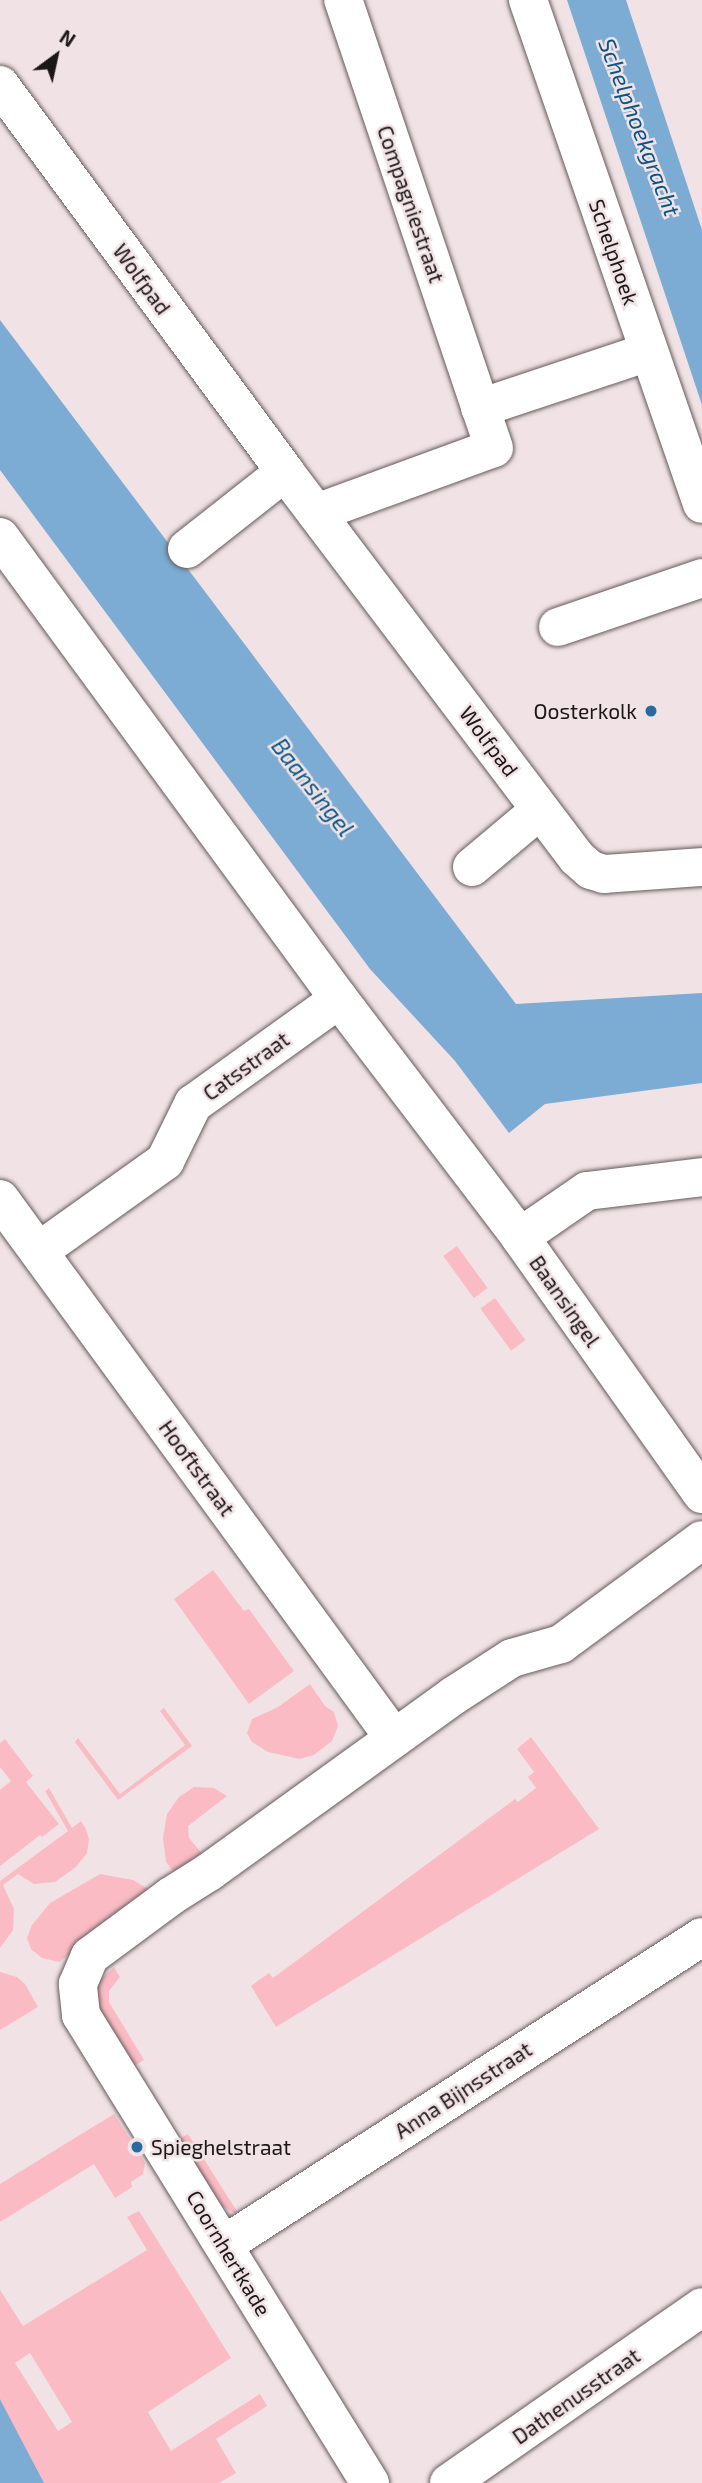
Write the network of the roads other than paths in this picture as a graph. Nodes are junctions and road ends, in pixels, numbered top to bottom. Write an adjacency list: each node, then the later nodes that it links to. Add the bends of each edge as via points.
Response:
1 (343, 0): 5 (street, Compagniestraat)
2 (528, 0): 4 (street, Schelphoek)
3 (0, 85): 6 (street, Wolfpad)
4 (648, 352): 5 (street); 7 (street, Schelphoek)
5 (480, 408): 8 (street, Compagniestraat, via 494,448)
6 (285, 472): 8 (street, Wolfpad); 10 (street)
7 (702, 504)
8 (316, 513): 13 (street, Wolfpad)
9 (0, 537): 16 (street, Baansingel)
10 (187, 549)
11 (702, 578): 12 (street)
12 (558, 627)
13 (540, 810): 14 (street); 15 (street, Wolfpad, via 577,858 598,873)
14 (471, 867)
15 (702, 867)
16 (339, 999): 19 (street, Baansingel); 20 (street, Catsstraat, via 193,1104 165,1161)
17 (702, 1177): 19 (street, via 587,1191)
18 (0, 1199): 20 (street, Hooftstraat)
19 (520, 1237): 21 (street, Baansingel)
20 (39, 1251): 23 (street, Hooftstraat)
21 (702, 1494)
22 (702, 1541): 23 (street, via 561,1644 512,1658)
23 (394, 1738): 25 (street, Coornhertkade, via 90,1956 78,1984 81,2015)
24 (702, 1937): 25 (street, Anna Bijnsstraat)
25 (225, 2245): 27 (street, Coornhertkade)
26 (702, 2307): 28 (street, Dathenusstraat)
27 (370, 2483)
28 (449, 2483)

